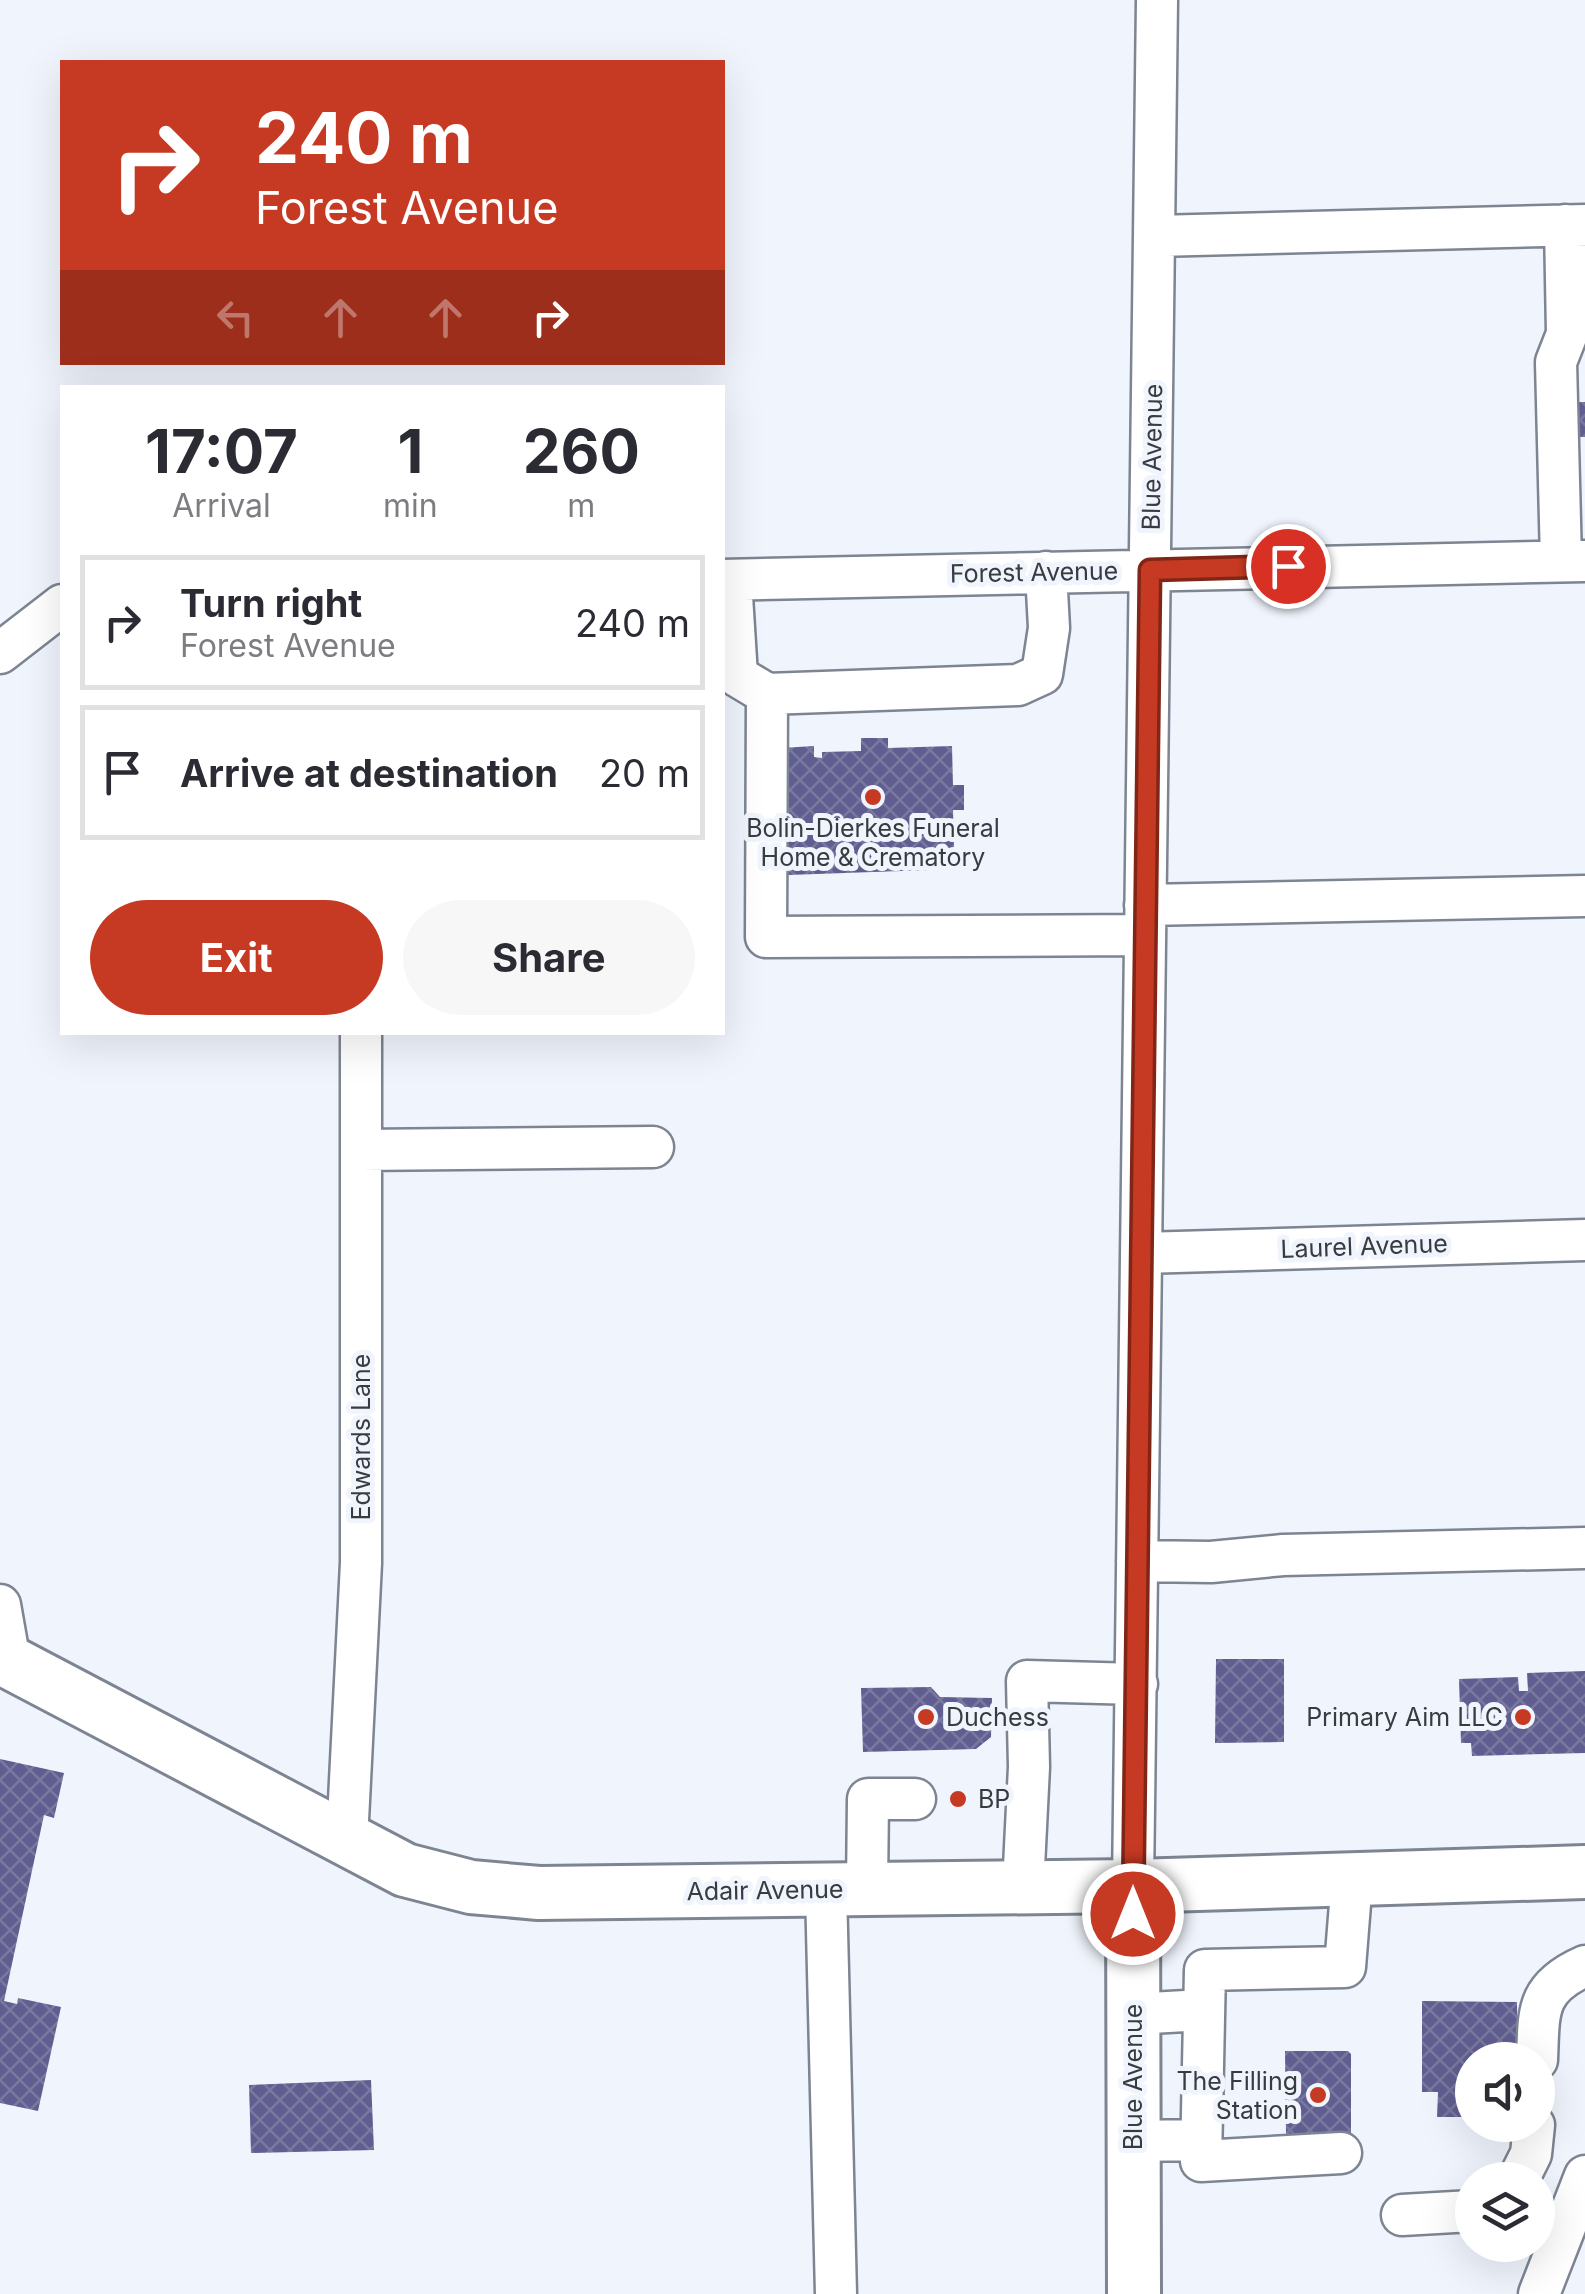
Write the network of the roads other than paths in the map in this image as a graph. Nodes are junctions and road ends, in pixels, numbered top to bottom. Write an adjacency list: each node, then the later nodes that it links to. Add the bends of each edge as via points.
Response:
1 (1157, 0): 3 (street, Blue Avenue)
2 (1575, 225): 3 (street); 4 (street, via 1567,334 1556,362)
3 (1156, 236): 5 (street, Blue Avenue)
4 (1573, 561): 5 (street, Forest Avenue)
5 (1150, 570): 6 (street, Forest Avenue); 12 (street, Blue Avenue)
6 (1046, 572): 7 (street, Forest Avenue); 10 (street, via 1042,674 1018,685)
7 (727, 580): 10 (street, via 737,676)
8 (54, 597): 9 (street)
9 (0, 653)
10 (767, 694): 12 (street, via 766,937)
11 (1585, 896): 12 (street)
12 (1144, 920): 17 (street, Blue Avenue)
13 (361, 1035): 15 (street, Edwards Lane)
14 (653, 1148): 15 (street)
15 (361, 1150): 24 (street, Edwards Lane, via 361,1563)
16 (1585, 1240): 17 (street, Laurel Avenue)
17 (1142, 1252): 19 (street, Blue Avenue)
18 (1585, 1548): 19 (street)
19 (1137, 1561): 22 (street, Blue Avenue)
20 (0, 1605): 21 (street)
21 (5, 1659): 24 (main road, Adair Avenue)
22 (1137, 1684): 27 (street, Blue Avenue); 28 (street, via 1027,1680)
23 (915, 1799): 29 (street, via 868,1799)
24 (347, 1840): 29 (main road, Adair Avenue, via 405,1870 471,1887 539,1893)
25 (1585, 1872): 26 (main road, Adair Avenue)
26 (1352, 1879): 27 (main road, Adair Avenue); 31 (street, via 1345,1967 1205,1970)
27 (1133, 1886): 28 (main road, Adair Avenue); 32 (main road, Blue Avenue)
28 (1023, 1887): 29 (main road, Adair Avenue)
29 (846, 1889): 44 (street)
30 (1585, 1966): 33 (street, via 1565,1975 1539,2005)
31 (1203, 2010): 32 (street); 34 (street)
32 (1133, 2014): 35 (main road, Blue Avenue)
33 (1538, 2042)
34 (1201, 2140): 35 (street); 36 (street, via 1201,2160)
35 (1134, 2141): 45 (main road, Blue Avenue)
36 (1341, 2153)
37 (1527, 2153): 38 (street)
38 (1585, 2161)
39 (1585, 2176): 42 (street)
40 (1455, 2212): 41 (street)
41 (1402, 2215)
42 (1555, 2221)
43 (1545, 2262): 46 (street)
44 (836, 2294)
45 (1134, 2294)
46 (1539, 2294)

